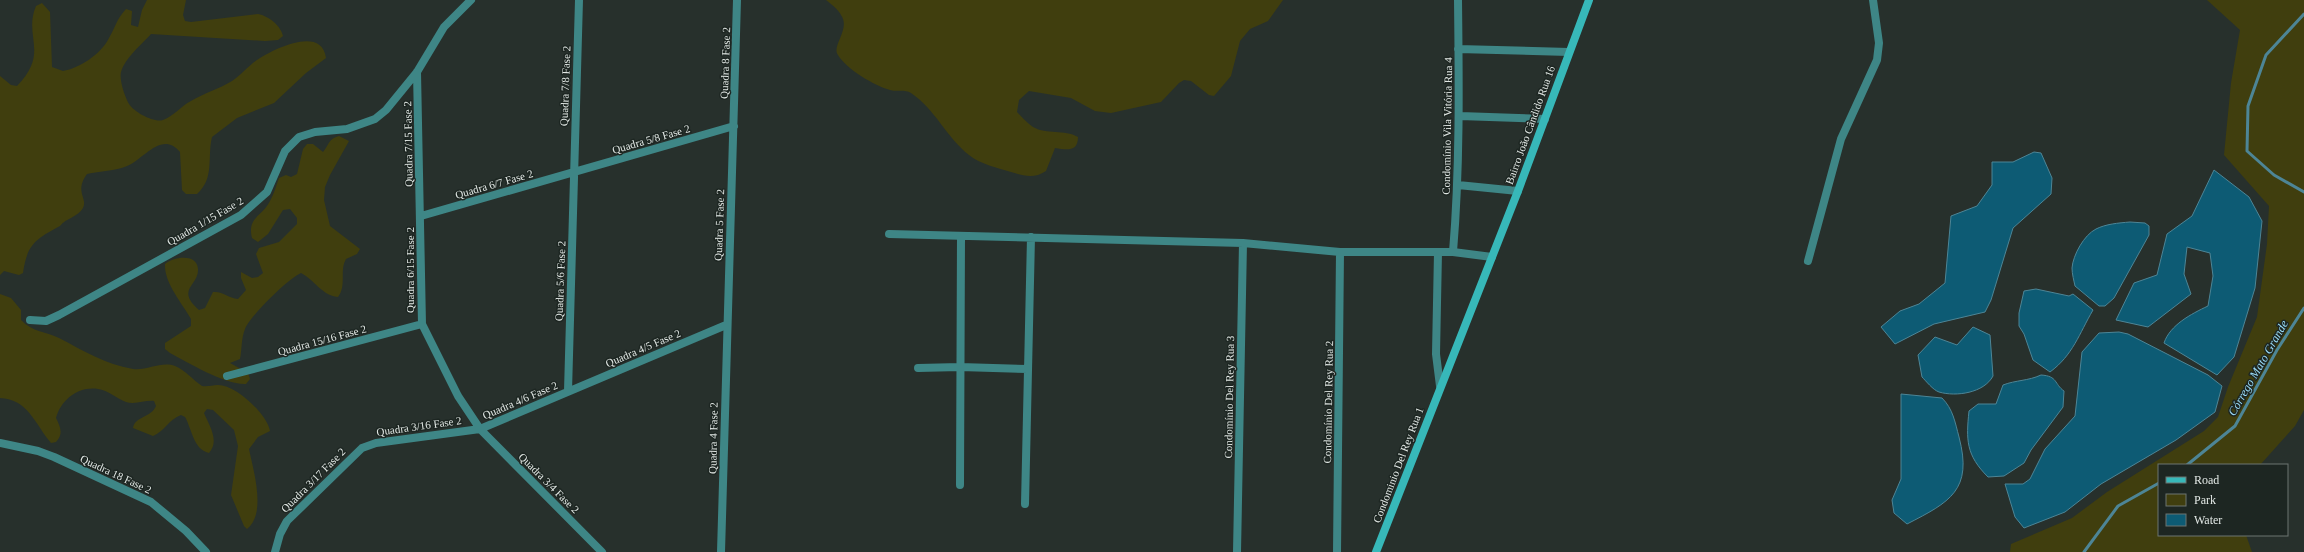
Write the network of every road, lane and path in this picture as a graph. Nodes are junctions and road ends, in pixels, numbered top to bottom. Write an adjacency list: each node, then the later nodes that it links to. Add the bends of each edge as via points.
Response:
1 (471, 0): 9 (street, Quadra 1/15 Fase 2, via 444,27)
2 (579, 0): 13 (street, Quadra 7/8 Fase 2)
3 (738, 0): 12 (street, Quadra 8 Fase 2)
4 (1458, 0): 7 (street, Condomínio Vila Vitória Rua 4)
5 (1589, 0): 8 (street, Bairro João Cândido Rua 16)
6 (1873, 0): 25 (street, via 1879,43 1877,60 1841,139)
7 (1458, 49): 8 (street); 10 (street, Condomínio Vila Vitória Rua 4)
8 (1569, 52): 11 (street, Bairro João Cândido Rua 16)
9 (417, 72): 16 (street, Quadra 7/15 Fase 2); 26 (street, Quadra 1/15 Fase 2, via 386,110 375,119 347,129 305,134 294,140 285,151 267,192 241,215 59,315 46,321)
10 (1460, 116): 11 (street); 14 (street, Condomínio Vila Vitória Rua 4)
11 (1545, 119): 15 (street, Bairro João Cândido Rua 16)
12 (734, 126): 13 (street, Quadra 5/8 Fase 2); 28 (street, Quadra 5 Fase 2)
13 (574, 172): 16 (street, Quadra 6/7 Fase 2); 34 (street, Quadra 5/6 Fase 2)
14 (1458, 185): 15 (street); 23 (street, Condomínio Vila Vitória Rua 4)
15 (1518, 192): 24 (street, Bairro João Cândido Rua 16)
16 (421, 216): 27 (street, Quadra 6/15 Fase 2)
17 (889, 234): 18 (street)
18 (961, 236): 19 (street); 29 (street)
19 (1031, 238): 20 (street); 31 (street)
20 (1243, 243): 21 (street); 44 (street, Condomínio Del Rey Rua 3)
21 (1340, 252): 22 (street); 45 (street, Condomínio Del Rey Rua 2)
22 (1438, 252): 23 (street); 33 (street, Condominio Del Rey Rua 1, via 1436,354)
23 (1453, 252): 24 (street)
24 (1492, 257): 33 (street, Condominio Del Rey Rua 1)
25 (1808, 261)
26 (30, 320)
27 (422, 324): 32 (street, Quadra 15/16 Fase 2); 35 (street, Quadra 3/4 Fase 2, via 458,396)
28 (726, 325): 34 (street, Quadra 4/5 Fase 2); 43 (street, Quadra 4 Fase 2)
29 (960, 366): 30 (street); 31 (street); 38 (street)
30 (918, 368)
31 (1028, 369): 39 (street)
32 (227, 376)
33 (1440, 386): 46 (street, Condominio Del Rey Rua 1)
34 (568, 392): 35 (street, Quadra 4/6 Fase 2)
35 (480, 429): 37 (street, Quadra 3/16 Fase 2, via 376,443); 42 (street, Quadra 3/4 Fase 2)
36 (0, 444): 40 (street, Quadra 18 Fase 2, via 38,451 54,457 144,499 166,513)
37 (362, 448): 41 (street, Quadra 3/17 Fase 2, via 287,521)
38 (960, 485)
39 (1025, 504)
40 (206, 552)
41 (275, 552)
42 (602, 552)
43 (721, 552)
44 (1237, 552)
45 (1337, 552)
46 (1376, 552)

